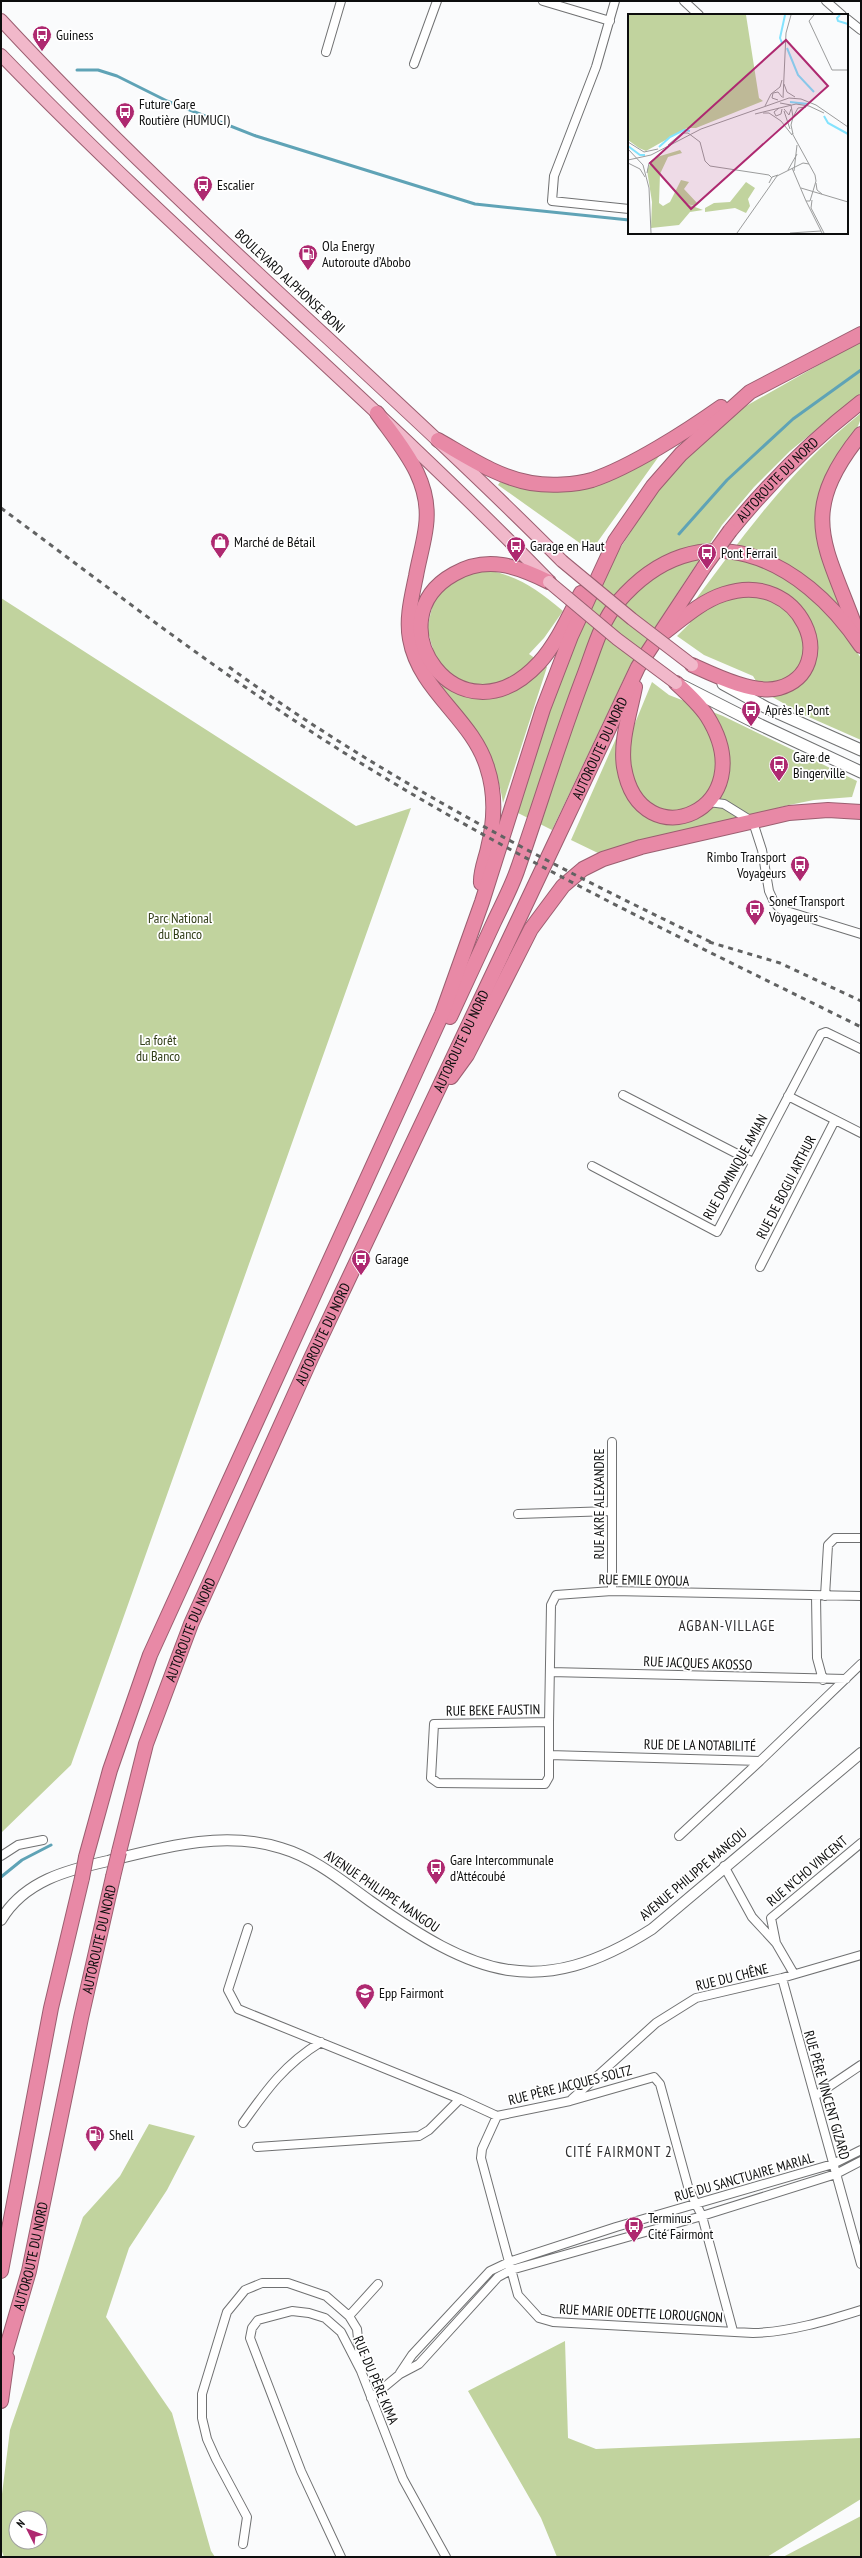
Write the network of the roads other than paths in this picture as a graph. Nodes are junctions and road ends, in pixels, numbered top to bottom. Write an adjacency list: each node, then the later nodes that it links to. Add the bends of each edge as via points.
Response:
1 (341, 1): 13 (street)
2 (437, 1): 15 (street)
3 (544, 1): 11 (street)
4 (615, 1): 11 (street)
5 (684, 1): 7 (street)
6 (826, 1): 8 (street)
7 (698, 14)
8 (841, 14)
9 (1, 20): 22 (main road, BOULEVARD ALPHONSE BONI, via 129,150)
10 (848, 20): 12 (street)
11 (610, 21): 16 (street, via 596,67 554,176 552,201)
12 (861, 30)
13 (326, 52)
14 (1, 55): 20 (main road, via 170,222)
15 (414, 64)
16 (628, 209)
17 (861, 334): 18 (highway, AUTOROUTE DU NORD)
18 (750, 392): 22 (highway, via 624,465 591,480 569,484 532,483 503,475); 23 (highway, AUTOROUTE DU NORD, via 681,454 653,486)
19 (861, 402): 25 (highway, AUTOROUTE DU NORD, bridge, via 834,423 760,494 730,531)
20 (377, 413): 24 (main road); 35 (highway, via 418,473 427,501 426,526 409,615 414,658 423,675 477,746 487,765 492,784 493,818 480,880)
21 (861, 434): 26 (highway, via 834,472 825,494 822,535 827,557)
22 (438, 440): 27 (main road, BOULEVARD ALPHONSE BONI, bridge, via 562,561)
23 (615, 541): 24 (highway, via 595,565 539,663 522,677 491,692 473,692 444,678 430,664 423,645 423,613 429,596 449,577 477,564 508,564); 35 (highway, AUTOROUTE DU NORD, via 571,636 543,709)
24 (549, 582): 29 (main road, bridge, via 606,630)
25 (655, 639): 27 (highway, via 707,602 723,594 748,589 762,590 785,601 804,621 809,634 808,660 802,672 791,682 778,688 748,687); 28 (highway, AUTOROUTE DU NORD)
26 (861, 645): 43 (highway, via 848,625 816,591 784,569 747,554 717,552 674,558 654,569 623,597 600,631 516,874 450,1016)
27 (692, 665): 30 (main road, via 767,708)
28 (638, 667): 32 (highway, via 622,749 627,781 633,794 651,812 672,817 685,817 695,813); 40 (highway, AUTOROUTE DU NORD)
29 (676, 683): 31 (main road); 32 (highway, via 707,716 720,751 723,769 720,784)
30 (861, 750)
31 (861, 772)
32 (709, 802): 34 (street, via 724,804)
33 (861, 812): 34 (highway, via 805,811)
34 (753, 822): 36 (street, via 762,850 769,891 774,902 780,908); 40 (highway, via 603,858 583,869 563,886 531,929 467,1055)
35 (482, 902): 43 (highway, AUTOROUTE DU NORD, via 442,1014)
36 (861, 934)
37 (861, 1049): 39 (street, RUE DOMINIQUE AMIAN, via 824,1032)
38 (623, 1095): 44 (street)
39 (788, 1096): 41 (street); 44 (street, RUE DOMINIQUE AMIAN)
40 (433, 1101): 97 (highway, AUTOROUTE DU NORD, bridge, via 312,1356 191,1624 146,1744 81,2018 29,2271)
41 (835, 1120): 42 (street); 46 (street, RUE DE BOGUI ARTHUR)
42 (861, 1133)
43 (385, 1142): 92 (highway, AUTOROUTE DU NORD, bridge, via 282,1362 150,1655 115,1755 86,1858 51,2008)
44 (753, 1162): 45 (street, RUE DOMINIQUE AMIAN, via 717,1232)
45 (592, 1166)
46 (760, 1267)
47 (612, 1442): 48 (street, RUE AKRE ALEXANDRE)
48 (611, 1511): 49 (street); 51 (street, RUE AKRE ALEXANDRE)
49 (518, 1514)
50 (861, 1538): 53 (street, via 835,1538 828,1546)
51 (612, 1591): 52 (street, RUE EMILE OYOUA); 56 (street, RUE EMILE OYOUA, via 556,1594 551,1605)
52 (816, 1596): 53 (street, RUE EMILE OYOUA); 58 (street, via 817,1658)
53 (825, 1596): 54 (street, RUE EMILE OYOUA)
54 (861, 1596)
55 (861, 1664): 57 (street, RUE DE LA NOTABILITÉ)
56 (550, 1672): 58 (street, RUE JACQUES AKOSSO); 59 (street, RUE EMILE OYOUA)
57 (846, 1679): 58 (street, RUE JACQUES AKOSSO); 62 (street, RUE DE LA NOTABILITÉ)
58 (823, 1680)
59 (549, 1722): 61 (street, RUE BEKE FAUSTIN); 61 (street, RUE BEKE FAUSTIN, via 434,1724 431,1778 438,1783 544,1784 549,1777)
60 (861, 1753): 67 (street, AVENUE PHILIPPE MANGOU)
61 (549, 1755): 62 (street, RUE DE LA NOTABILITÉ)
62 (760, 1761): 63 (street)
63 (679, 1836)
64 (43, 1840): 66 (street, via 18,1845)
65 (861, 1843): 70 (street, RUE N'CHO VINCENT, via 771,1918)
66 (1, 1856)
67 (724, 1866): 68 (street, AVENUE PHILIPPE MANGOU, via 652,1929 623,1947 579,1965 540,1971 494,1968 469,1960 425,1938 316,1863 281,1848 249,1840 206,1841 66,1870 26,1892 8,1909); 70 (street, via 752,1917)
68 (1, 1920)
69 (248, 1928): 74 (street, RUE PÈRE JACQUES SOLTZ, via 228,1990 236,2007)
70 (776, 1943): 72 (street)
71 (861, 1955): 72 (street, RUE DU CHÊNE)
72 (794, 1974): 73 (street, RUE DU CHÊNE)
73 (782, 1978): 76 (street, RUE PÈRE VINCENT GIZARD); 78 (street, RUE DU CHÊNE, via 696,1998 677,2008 656,2023)
74 (321, 2042): 77 (street, RUE PÈRE JACQUES SOLTZ); 80 (street, via 301,2054 282,2071)
75 (861, 2065): 76 (street)
76 (815, 2096): 84 (street, RUE PÈRE VINCENT GIZARD)
77 (460, 2098): 79 (street, RUE PÈRE JACQUES SOLTZ); 81 (street, via 433,2126 419,2136)
78 (570, 2101): 79 (street, RUE PÈRE JACQUES SOLTZ); 86 (street, RUE PÈRE JACQUES SOLTZ, via 654,2077 660,2084 690,2190)
79 (498, 2116): 91 (street, RUE MARIE ODETTE LOROUGNON, via 482,2149 481,2158)
80 (243, 2123)
81 (257, 2147)
82 (861, 2150): 84 (street, RUE DU SANCTUAIRE MARIAL)
83 (861, 2161): 85 (street, RUE DU SANCTUAIRE MARIAL)
84 (833, 2164): 85 (street, RUE PÈRE VINCENT GIZARD); 86 (street, RUE DU SANCTUAIRE MARIAL)
85 (836, 2174): 87 (street, RUE DU SANCTUAIRE MARIAL); 90 (street, RUE PÈRE VINCENT GIZARD)
86 (697, 2204): 87 (street, RUE PÈRE JACQUES SOLTZ); 88 (street, RUE DU SANCTUAIRE MARIAL)
87 (702, 2216): 89 (street, RUE DU SANCTUAIRE MARIAL); 96 (street, RUE PÈRE JACQUES SOLTZ)
88 (616, 2227): 89 (street); 91 (street, RUE DU SANCTUAIRE MARIAL)
89 (619, 2239): 91 (street, RUE DU SANCTUAIRE MARIAL)
90 (861, 2264)
91 (510, 2266): 96 (street, RUE MARIE ODETTE LOROUGNON, via 518,2295 539,2318 553,2322); 100 (street, RUE DU SANCTUAIRE MARIAL, via 490,2271 412,2355 400,2374)
92 (1, 2272)
93 (378, 2284): 95 (street)
94 (861, 2310): 96 (street, RUE MARIE ODETTE LOROUGNON, via 775,2332)
95 (349, 2316): 99 (street, via 357,2329 360,2341); 102 (street, via 326,2296 288,2284 262,2283 245,2290 228,2312 202,2394 202,2418 207,2439 216,2459 247,2517)
96 (733, 2331)
97 (9, 2344): 98 (highway, AUTOROUTE DU NORD); 101 (highway)
98 (1, 2367)
99 (361, 2371): 100 (street, RUE DU PÈRE KIMA); 103 (street, RUE DU PÈRE KIMA, via 341,2332 325,2318 309,2312 292,2311 258,2320 252,2328 250,2338 301,2471)
100 (371, 2398): 104 (street, RUE DU PÈRE KIMA, via 403,2479)
101 (1, 2401)
102 (243, 2544)
103 (340, 2557)
104 (446, 2557)

